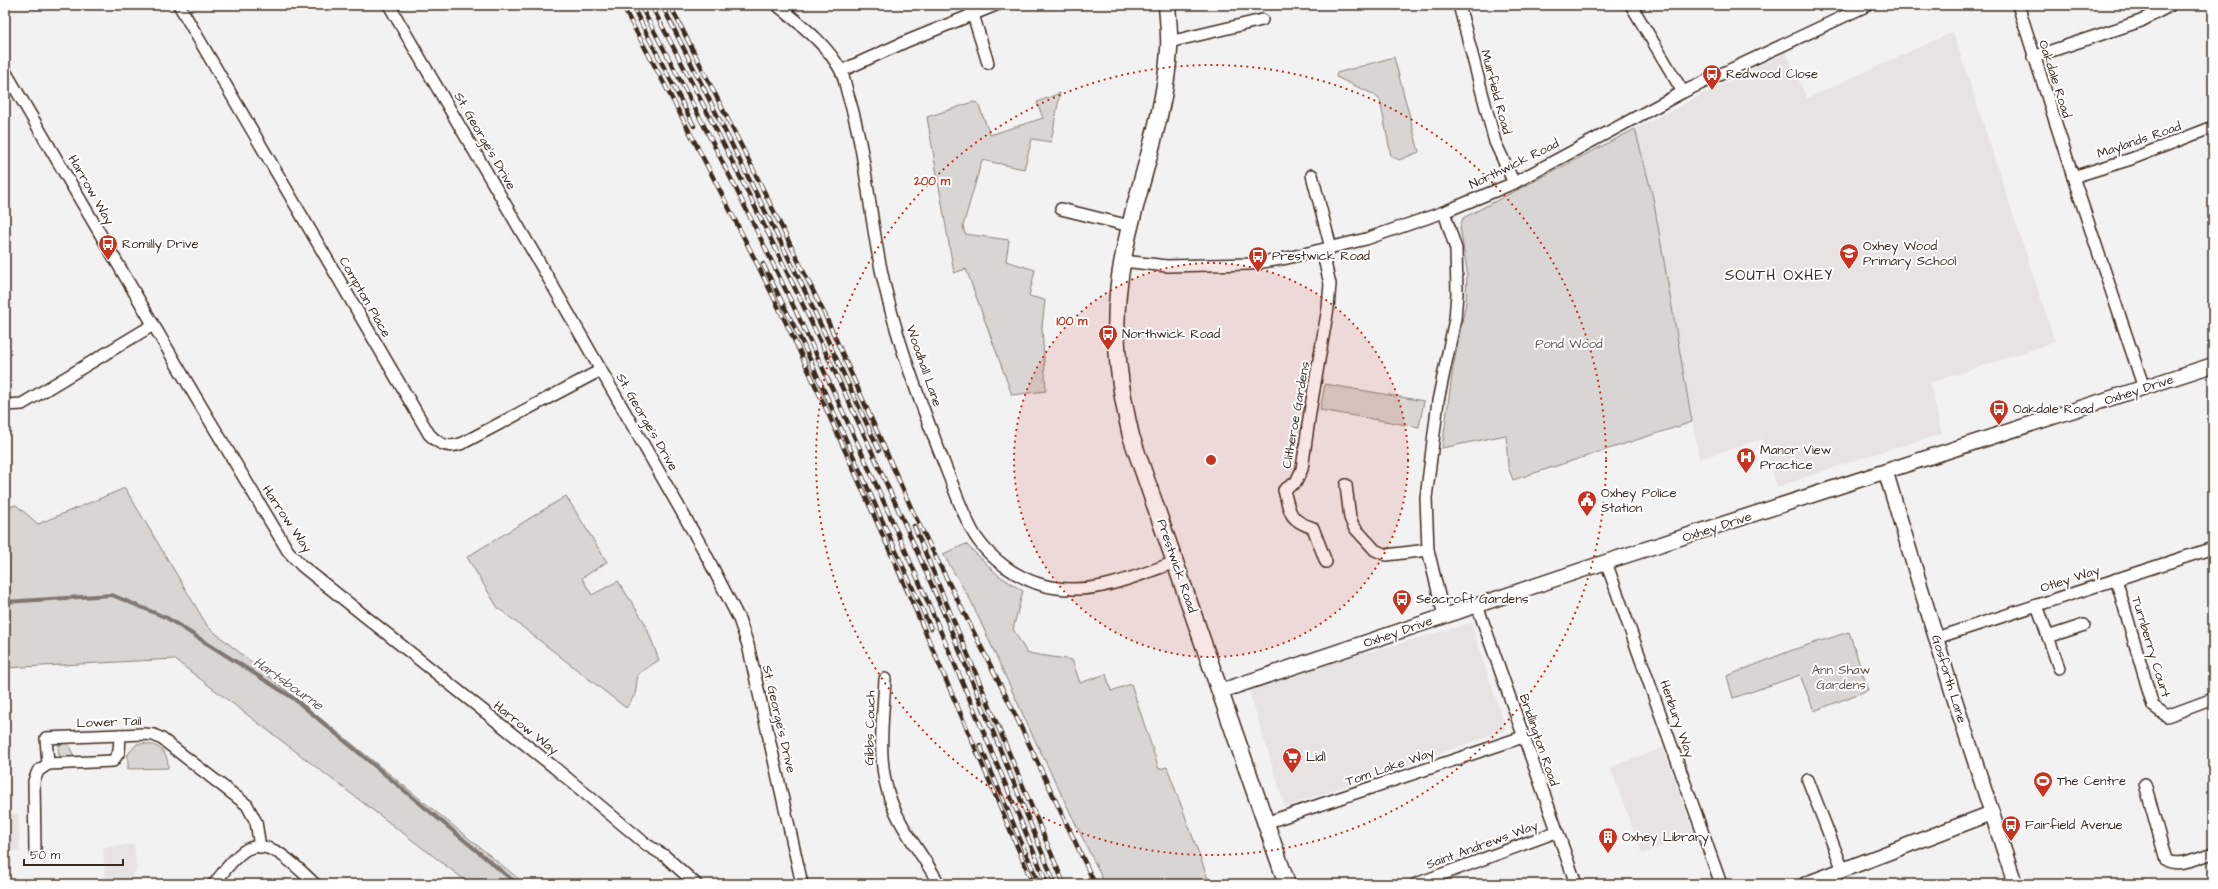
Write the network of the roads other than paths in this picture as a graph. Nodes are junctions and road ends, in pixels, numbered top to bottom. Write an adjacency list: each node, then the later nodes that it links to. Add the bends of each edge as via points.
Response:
1 (179, 5): 30 (street, Compton Place, via 429,434 437,442 451,446 463,443)
2 (389, 5): 30 (street, St. George's Drive)
3 (777, 5): 17 (street, Woodhall Lane, via 818,39)
4 (996, 5): 11 (street)
5 (1167, 5): 13 (main road, Prestwick Road)
6 (1459, 5): 22 (street, Muirfield Road, via 1495,142)
7 (1631, 5): 18 (street)
8 (1868, 5): 18 (street, Northwick Road)
9 (2018, 5): 14 (street, Oakdale Road)
10 (2171, 5): 14 (street, via 2141,21)
11 (972, 9): 15 (street); 17 (street)
12 (1262, 20): 13 (street)
13 (1169, 42): 25 (main road, Prestwick Road, via 1162,98)
14 (2033, 57): 21 (street, Oakdale Road)
15 (988, 63)
16 (5, 71): 28 (street, Harrow Way)
17 (841, 71): 37 (street, Woodhall Lane, via 857,125 877,251 896,327 929,424 957,497 977,539 995,559 1017,574 1040,584 1076,590 1101,588)
18 (1683, 92): 22 (street, Northwick Road)
19 (2213, 127): 21 (street, Maylands Road)
20 (1312, 176): 26 (street)
21 (2073, 178): 31 (street, Oakdale Road)
22 (1514, 183): 24 (street, Northwick Road)
23 (1061, 209): 25 (street)
24 (1444, 212): 26 (street, Northwick Road, via 1366,239); 36 (street, via 1456,249 1457,293 1455,319 1438,401 1427,478)
25 (1130, 226): 27 (main road, Prestwick Road)
26 (1326, 249): 27 (street, Northwick Road, via 1287,258 1218,266 1167,266); 38 (street, Clitheroe Gardens, via 1330,284 1328,308 1302,469 1296,482 1284,490 1292,516 1300,524 1313,528)
27 (1123, 261): 37 (main road, Prestwick Road, via 1116,324 1120,389 1131,436)
28 (153, 325): 32 (street, via 22,404); 65 (street, Harrow Way, via 281,539 302,566 647,845 665,856)
29 (2213, 365): 31 (street, Oxhey Drive)
30 (601, 370): 66 (street, St. George's Drive, via 703,549 739,619 748,645)
31 (2144, 388): 33 (street, Oxhey Drive)
32 (5, 405)
33 (1886, 473): 39 (street, Oxhey Drive); 46 (street, Gosforth Lane)
34 (1346, 484): 36 (street, via 1348,508 1354,527 1375,550 1386,555)
35 (2213, 548): 40 (street, Otley Way)
36 (1428, 550): 43 (street)
37 (1175, 562): 49 (main road, Prestwick Road)
38 (1326, 562)
39 (1606, 562): 42 (street, Oxhey Drive); 71 (street, Henbury Way)
40 (2116, 579): 41 (street, Otley Way); 50 (street, Turnberry Court, via 2153,706 2167,716)
41 (2037, 604): 45 (street); 46 (street, Otley Way)
42 (1477, 605): 43 (street, Oxhey Drive); 52 (street, Bridlington Road)
43 (1444, 616): 49 (street, Oxhey Drive)
44 (2084, 624): 45 (street)
45 (2048, 637): 47 (street)
46 (1936, 638): 56 (street, Gosforth Lane)
47 (2059, 668)
48 (885, 679): 67 (street, Gibbs Couch, via 882,756 886,785 899,819)
49 (1222, 691): 57 (main road, Prestwick Road)
50 (2212, 699)
51 (120, 735): 53 (street, via 119,752 113,761); 53 (street, Lower Tail, via 46,738); 59 (street, Lower Tail, via 144,734 162,739 242,800 256,822)
52 (1523, 737): 57 (street, Tom Lake Way); 58 (street, Bridlington Road)
53 (48, 764): 60 (street, via 38,771 34,781)
54 (1808, 780): 62 (street)
55 (2145, 784): 61 (street, via 2166,860 2173,863 2181,862)
56 (1992, 813): 62 (street); 73 (street, Gosforth Lane)
57 (1265, 823): 68 (main road, Prestwick Road)
58 (1556, 832): 69 (street, Saint Andrews Way); 70 (street, Bridlington Road)
59 (260, 847): 63 (street, via 248,849 238,856); 64 (street, via 279,853)
60 (35, 850)
61 (2213, 853)
62 (1843, 870): 72 (street)
63 (214, 884)
64 (315, 884)
65 (696, 884)
66 (802, 884)
67 (939, 884)
68 (1287, 884)
69 (1416, 884)
70 (1576, 884)
71 (1721, 884)
72 (1806, 884)
73 (2015, 884)

